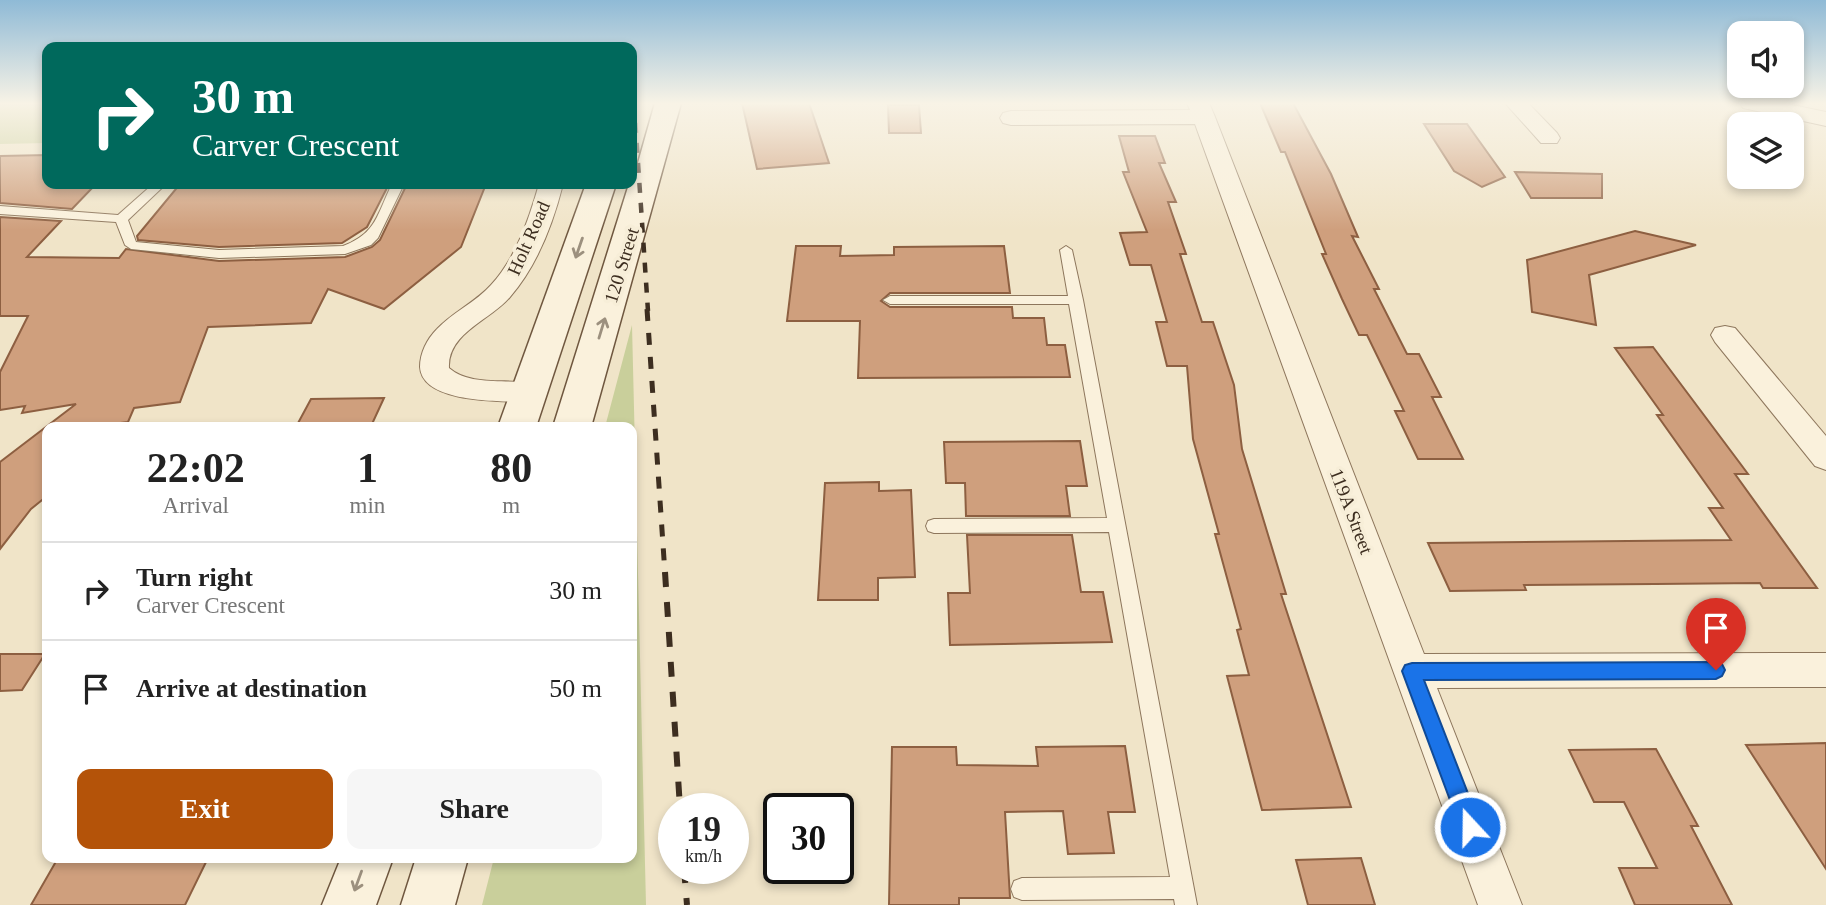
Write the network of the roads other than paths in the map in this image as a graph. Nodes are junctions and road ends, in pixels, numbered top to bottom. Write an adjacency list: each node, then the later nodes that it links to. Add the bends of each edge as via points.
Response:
1 (655, 145): 14 (main road, 120 Street, one-way to 1)
2 (1214, 145): 20 (street, 119A Street)
3 (154, 189): 8 (lane)
4 (396, 189): 8 (lane, via 374,235 345,250 219,254 131,245)
5 (549, 189): 13 (street, Holt Road, via 509,282 442,342 434,359 435,372 452,386)
6 (599, 189): 13 (main road, one-way to 13)
7 (0, 210): 8 (lane)
8 (121, 219)
9 (1066, 250): 11 (lane)
10 (890, 300): 11 (lane)
11 (1076, 300): 17 (lane)
12 (1725, 335): 16 (street)
13 (529, 392): 14 (main road); 15 (main road)
14 (577, 410)
15 (519, 422)
16 (1826, 458)
17 (1116, 525): 18 (lane); 24 (lane)
18 (934, 526)
19 (1826, 670): 20 (street)
20 (1412, 671): 27 (street, 119A Street)
21 (365, 863): 25 (main road, one-way to 25)
22 (441, 863): 26 (main road)
23 (1022, 889): 24 (lane)
24 (1184, 896)
25 (349, 905)
26 (428, 905)
27 (1500, 905)

